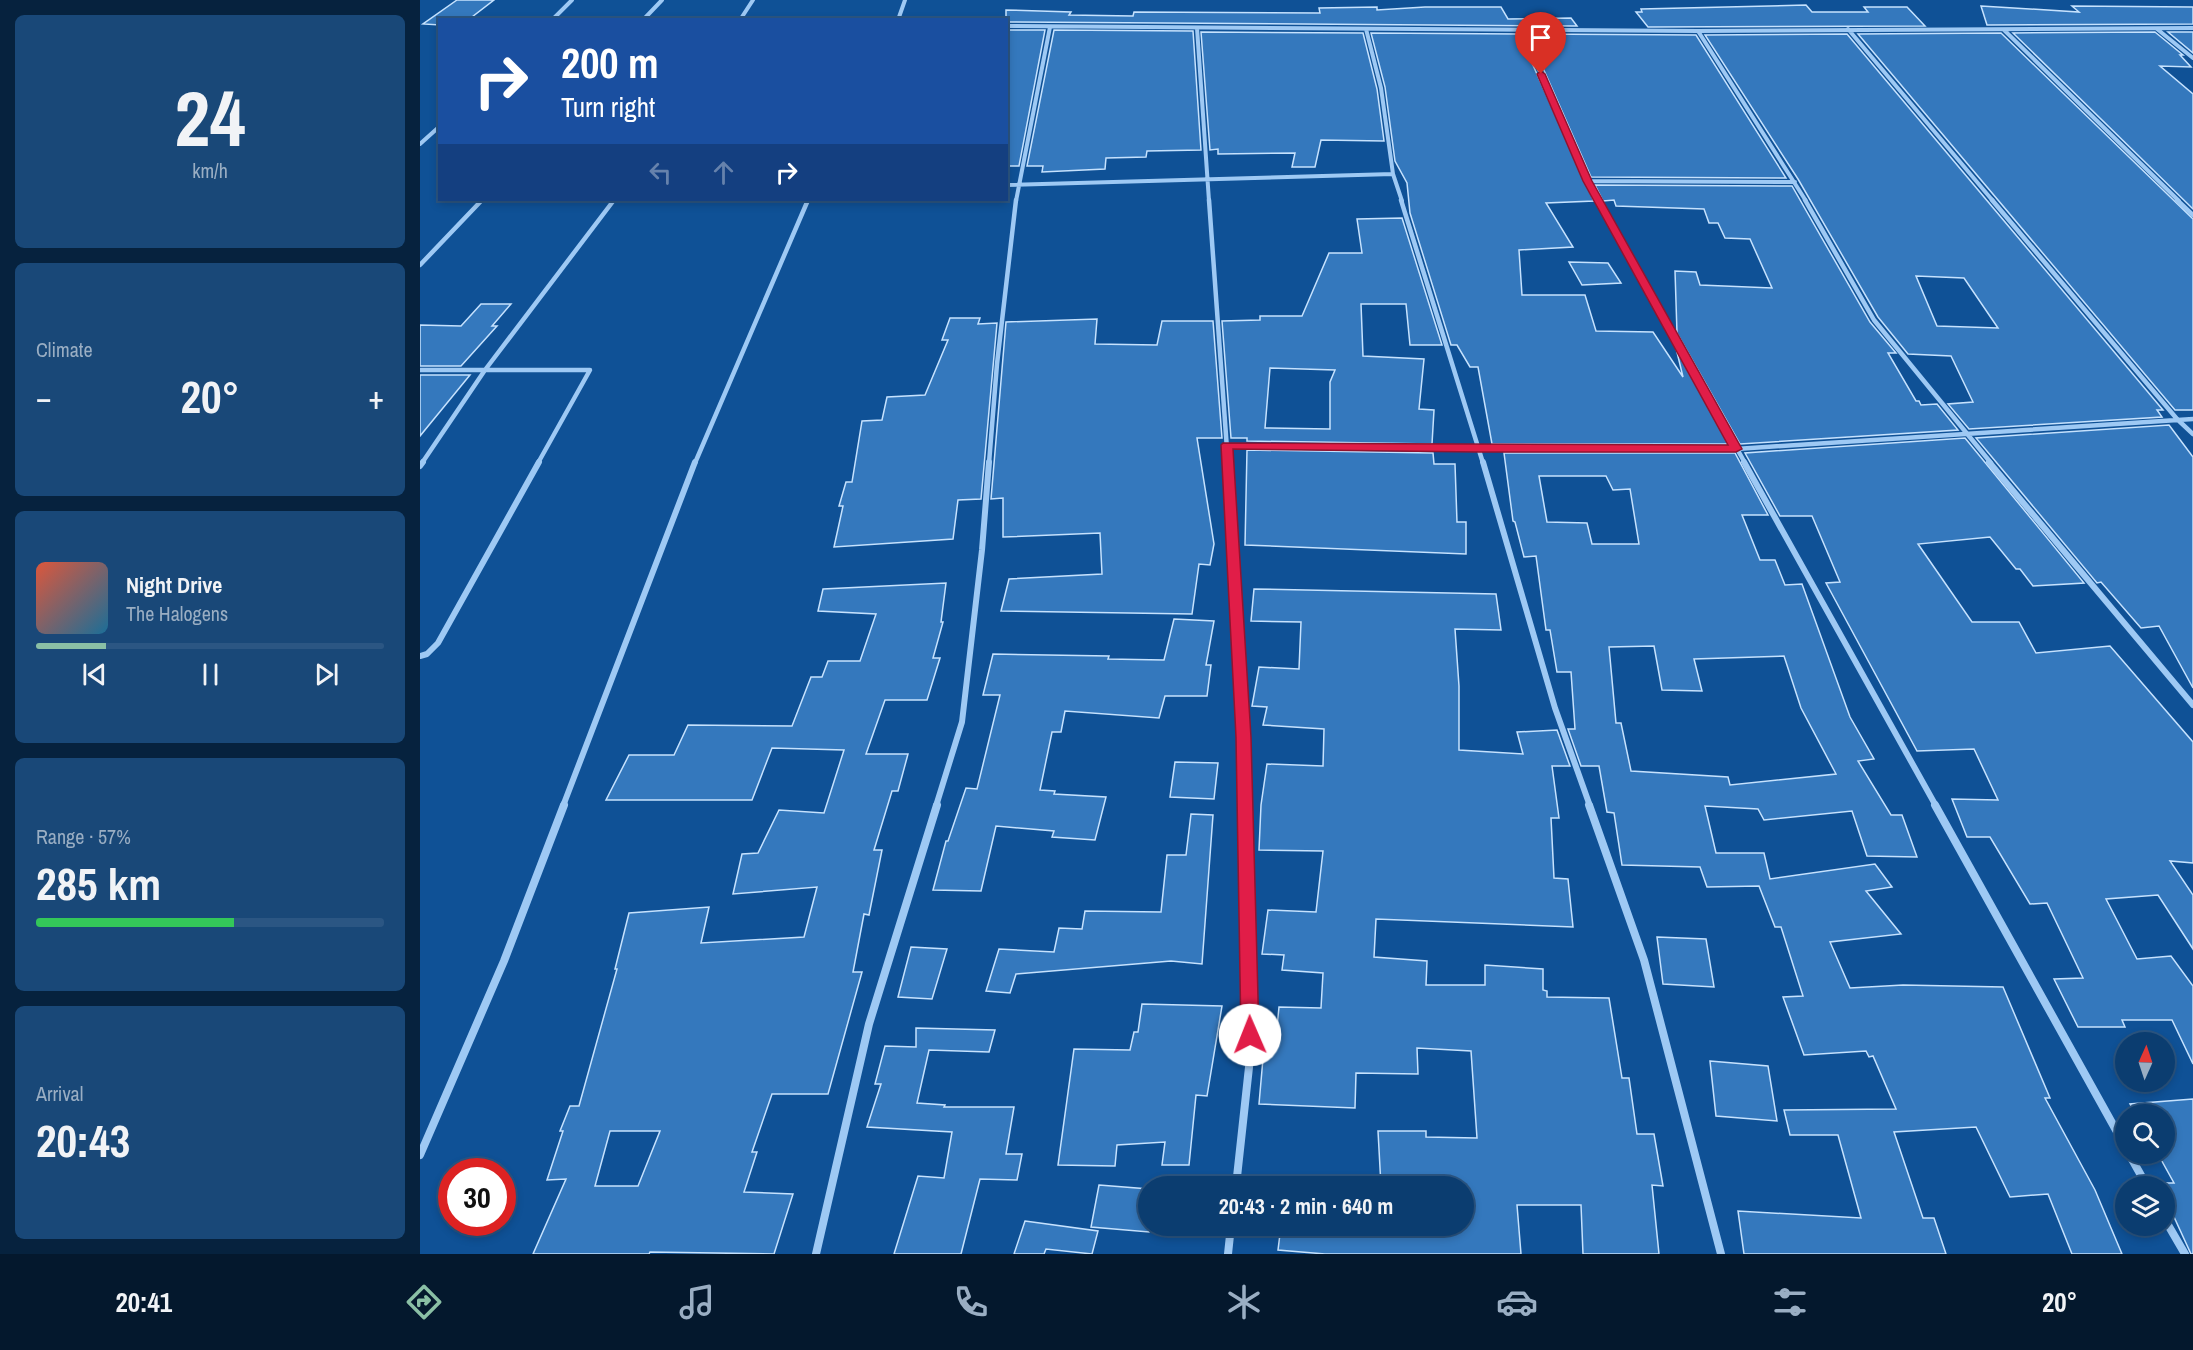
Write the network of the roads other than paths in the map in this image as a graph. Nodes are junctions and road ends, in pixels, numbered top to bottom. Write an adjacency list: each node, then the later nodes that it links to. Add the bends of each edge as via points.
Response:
1 (572, 0): 5 (street)
2 (662, 0): 6 (street)
3 (753, 0): 7 (street)
4 (905, 0): 8 (street)
5 (554, 18)
6 (645, 18)
7 (741, 18)
8 (899, 18)
9 (1008, 26): 10 (street)
10 (1050, 27): 11 (street); 26 (street)
11 (1197, 28): 14 (street); 23 (street)
12 (2157, 28): 13 (street); 16 (street); 19 (street)
13 (2193, 28)
14 (1366, 29): 17 (street); 22 (street, via 1381,88)
15 (1848, 29): 16 (street); 18 (street); 35 (street)
16 (2004, 30): 31 (street)
17 (1522, 31): 18 (street); 24 (street)
18 (1698, 31): 25 (street)
19 (2193, 58)
20 (438, 128): 21 (street)
21 (420, 144)
22 (1393, 174): 23 (street); 40 (street)
23 (1208, 178): 26 (street); 39 (street)
24 (1588, 181): 25 (street); 41 (street)
25 (1795, 182): 37 (street, via 1874,320)
26 (1018, 184): 27 (street); 50 (street, via 962,722 869,1024)
27 (1008, 185)
28 (481, 201): 32 (street)
29 (613, 201): 34 (street)
30 (808, 201): 46 (street, via 697,457 504,961)
31 (2193, 215)
32 (420, 265)
33 (420, 370): 34 (street)
34 (485, 370): 42 (street); 43 (street, via 590,370 438,643)
35 (2177, 419): 36 (street); 37 (street); 38 (street)
36 (2193, 419)
37 (1966, 434): 41 (street); 44 (street)
38 (2193, 434)
39 (1227, 445): 40 (street); 47 (street, via 1244,737 1250,1058)
40 (1479, 449): 41 (street); 52 (street, via 1556,708 1644,960)
41 (1736, 449): 45 (street)
42 (420, 466)
43 (420, 656)
44 (2193, 705)
45 (2115, 1128)
46 (420, 1155)
47 (1237, 1176)
48 (1230, 1236): 51 (street)
49 (2174, 1236): 53 (street)
50 (816, 1254)
51 (1228, 1254)
52 (1721, 1254)
53 (2185, 1254)

